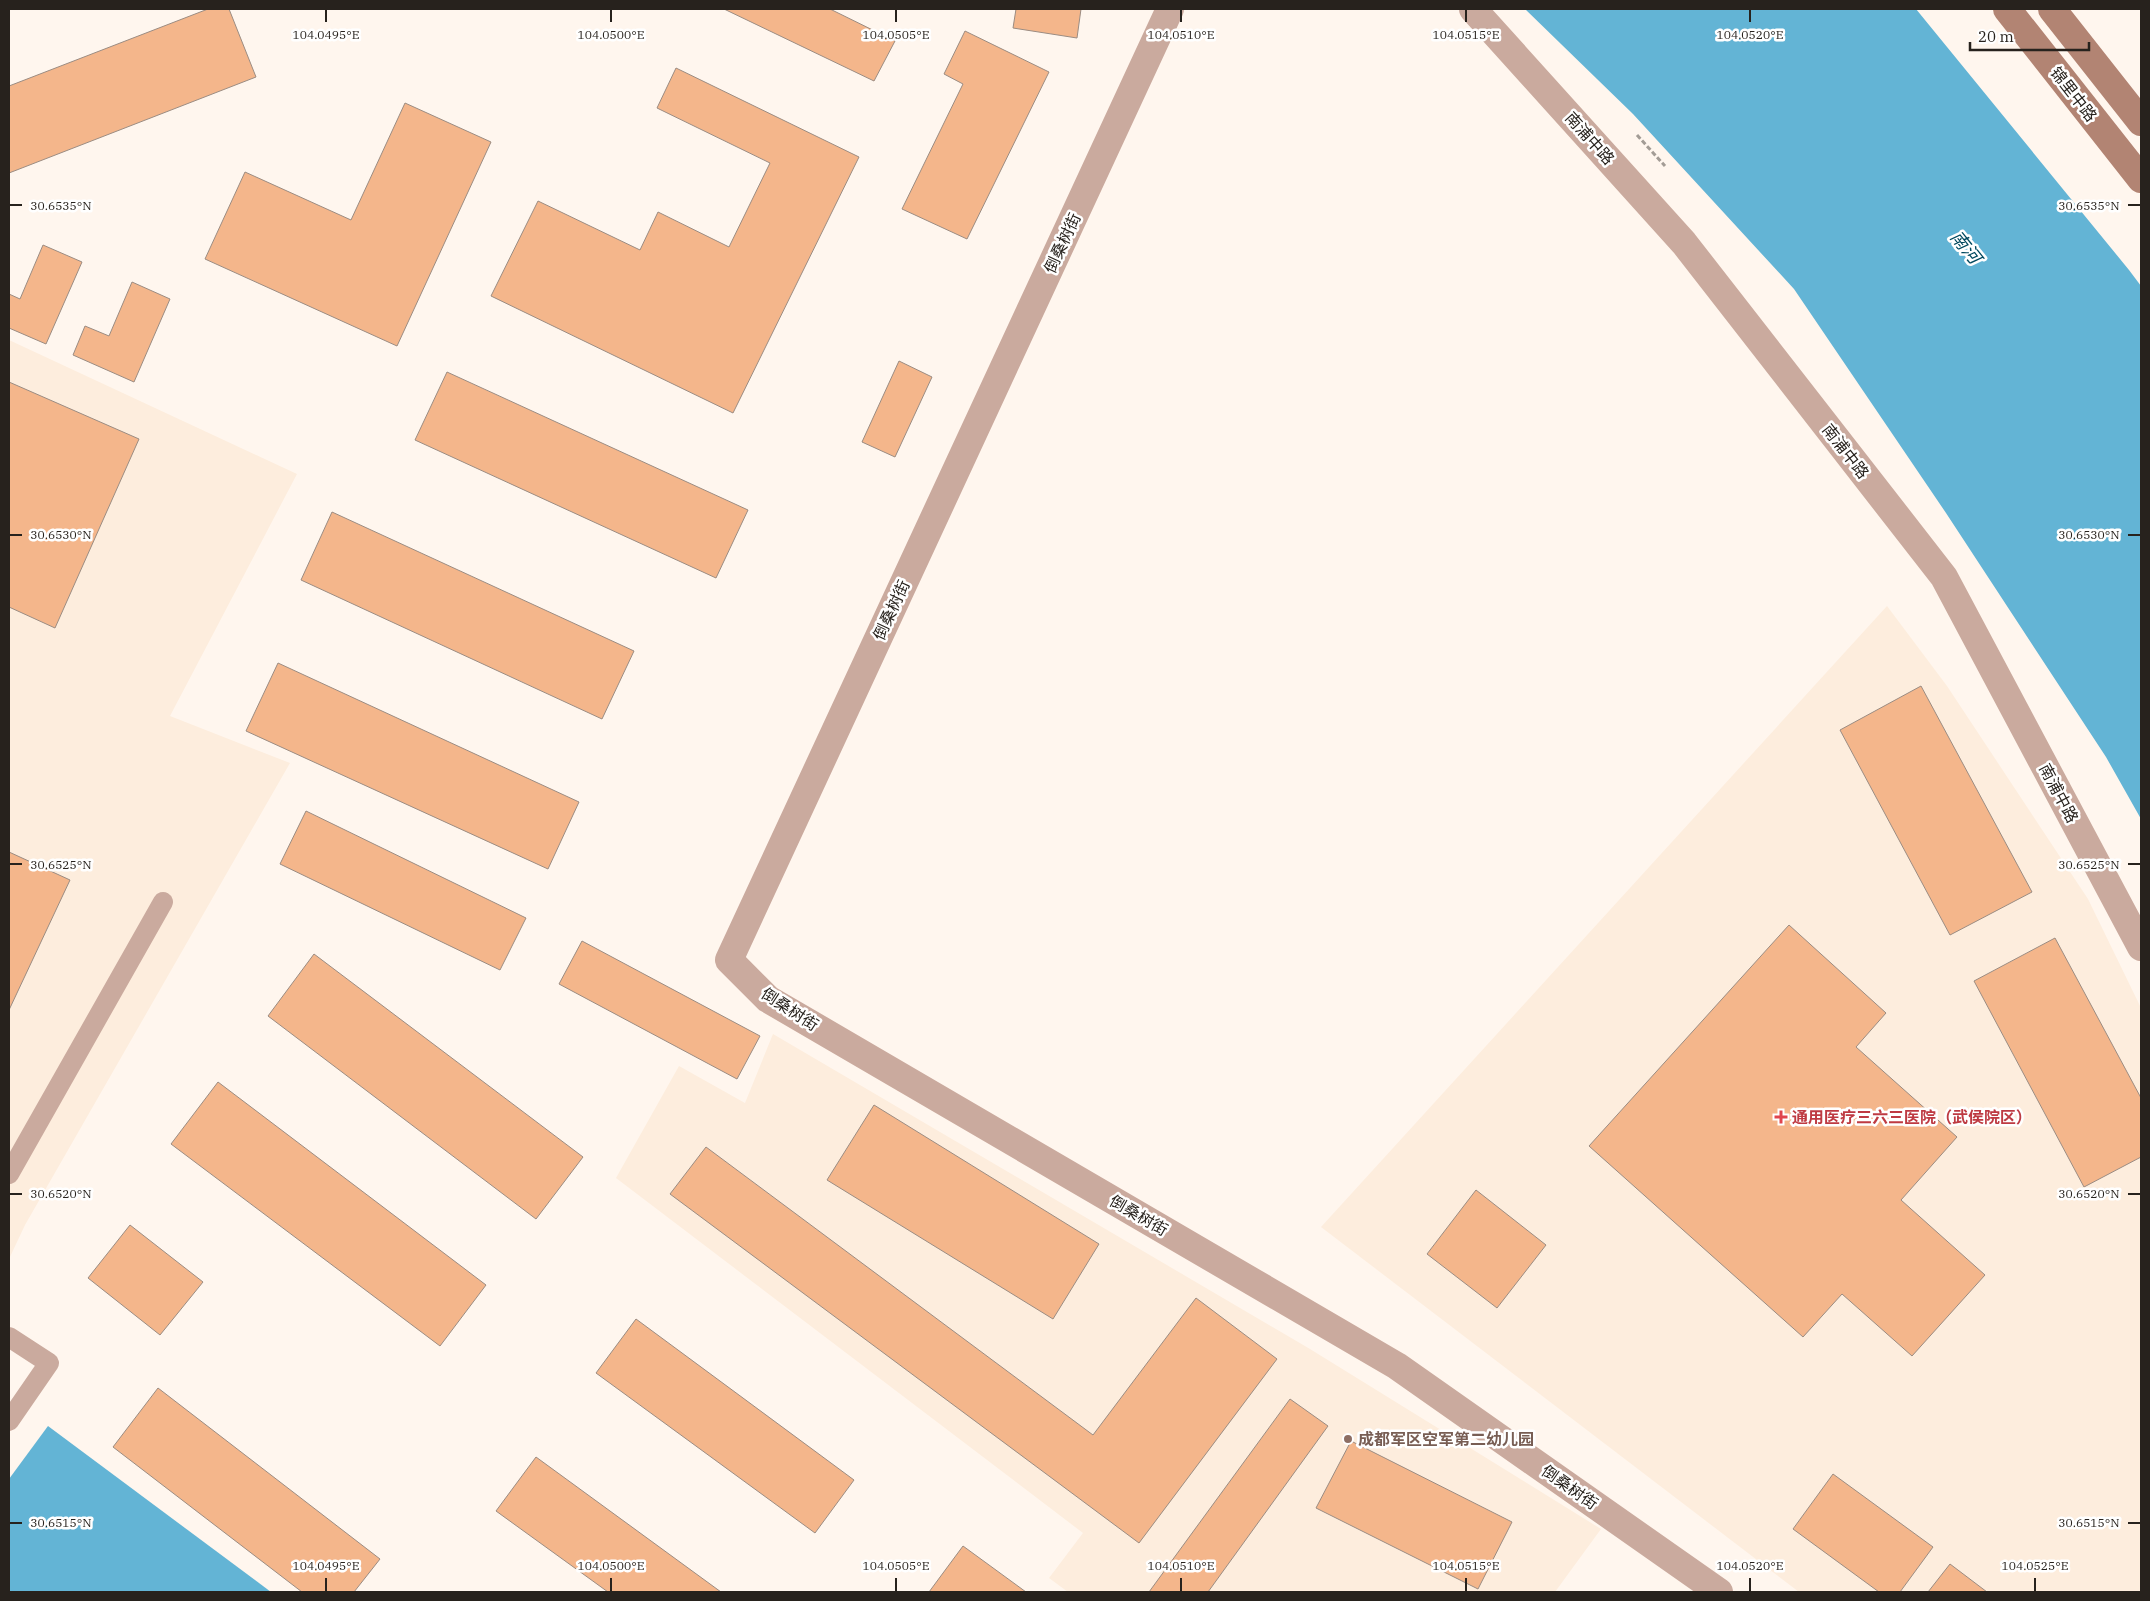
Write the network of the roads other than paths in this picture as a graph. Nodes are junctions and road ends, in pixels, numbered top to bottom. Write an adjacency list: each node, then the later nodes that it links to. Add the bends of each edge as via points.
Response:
1 (1170, 9): 12 (street, 倒桑树街, via 729,960 768,999 1397,1366)
2 (1473, 9): 8 (street, 南浦中路, via 1684,243 1944,577)
3 (2007, 9): 6 (main road, 锦里中路)
4 (2052, 9): 5 (main road)
5 (2141, 122)
6 (2141, 178)
7 (163, 902): 9 (lane)
8 (2141, 947)
9 (9, 1174)
10 (9, 1337): 11 (lane, via 49,1363)
11 (9, 1421)
12 (1719, 1592)

